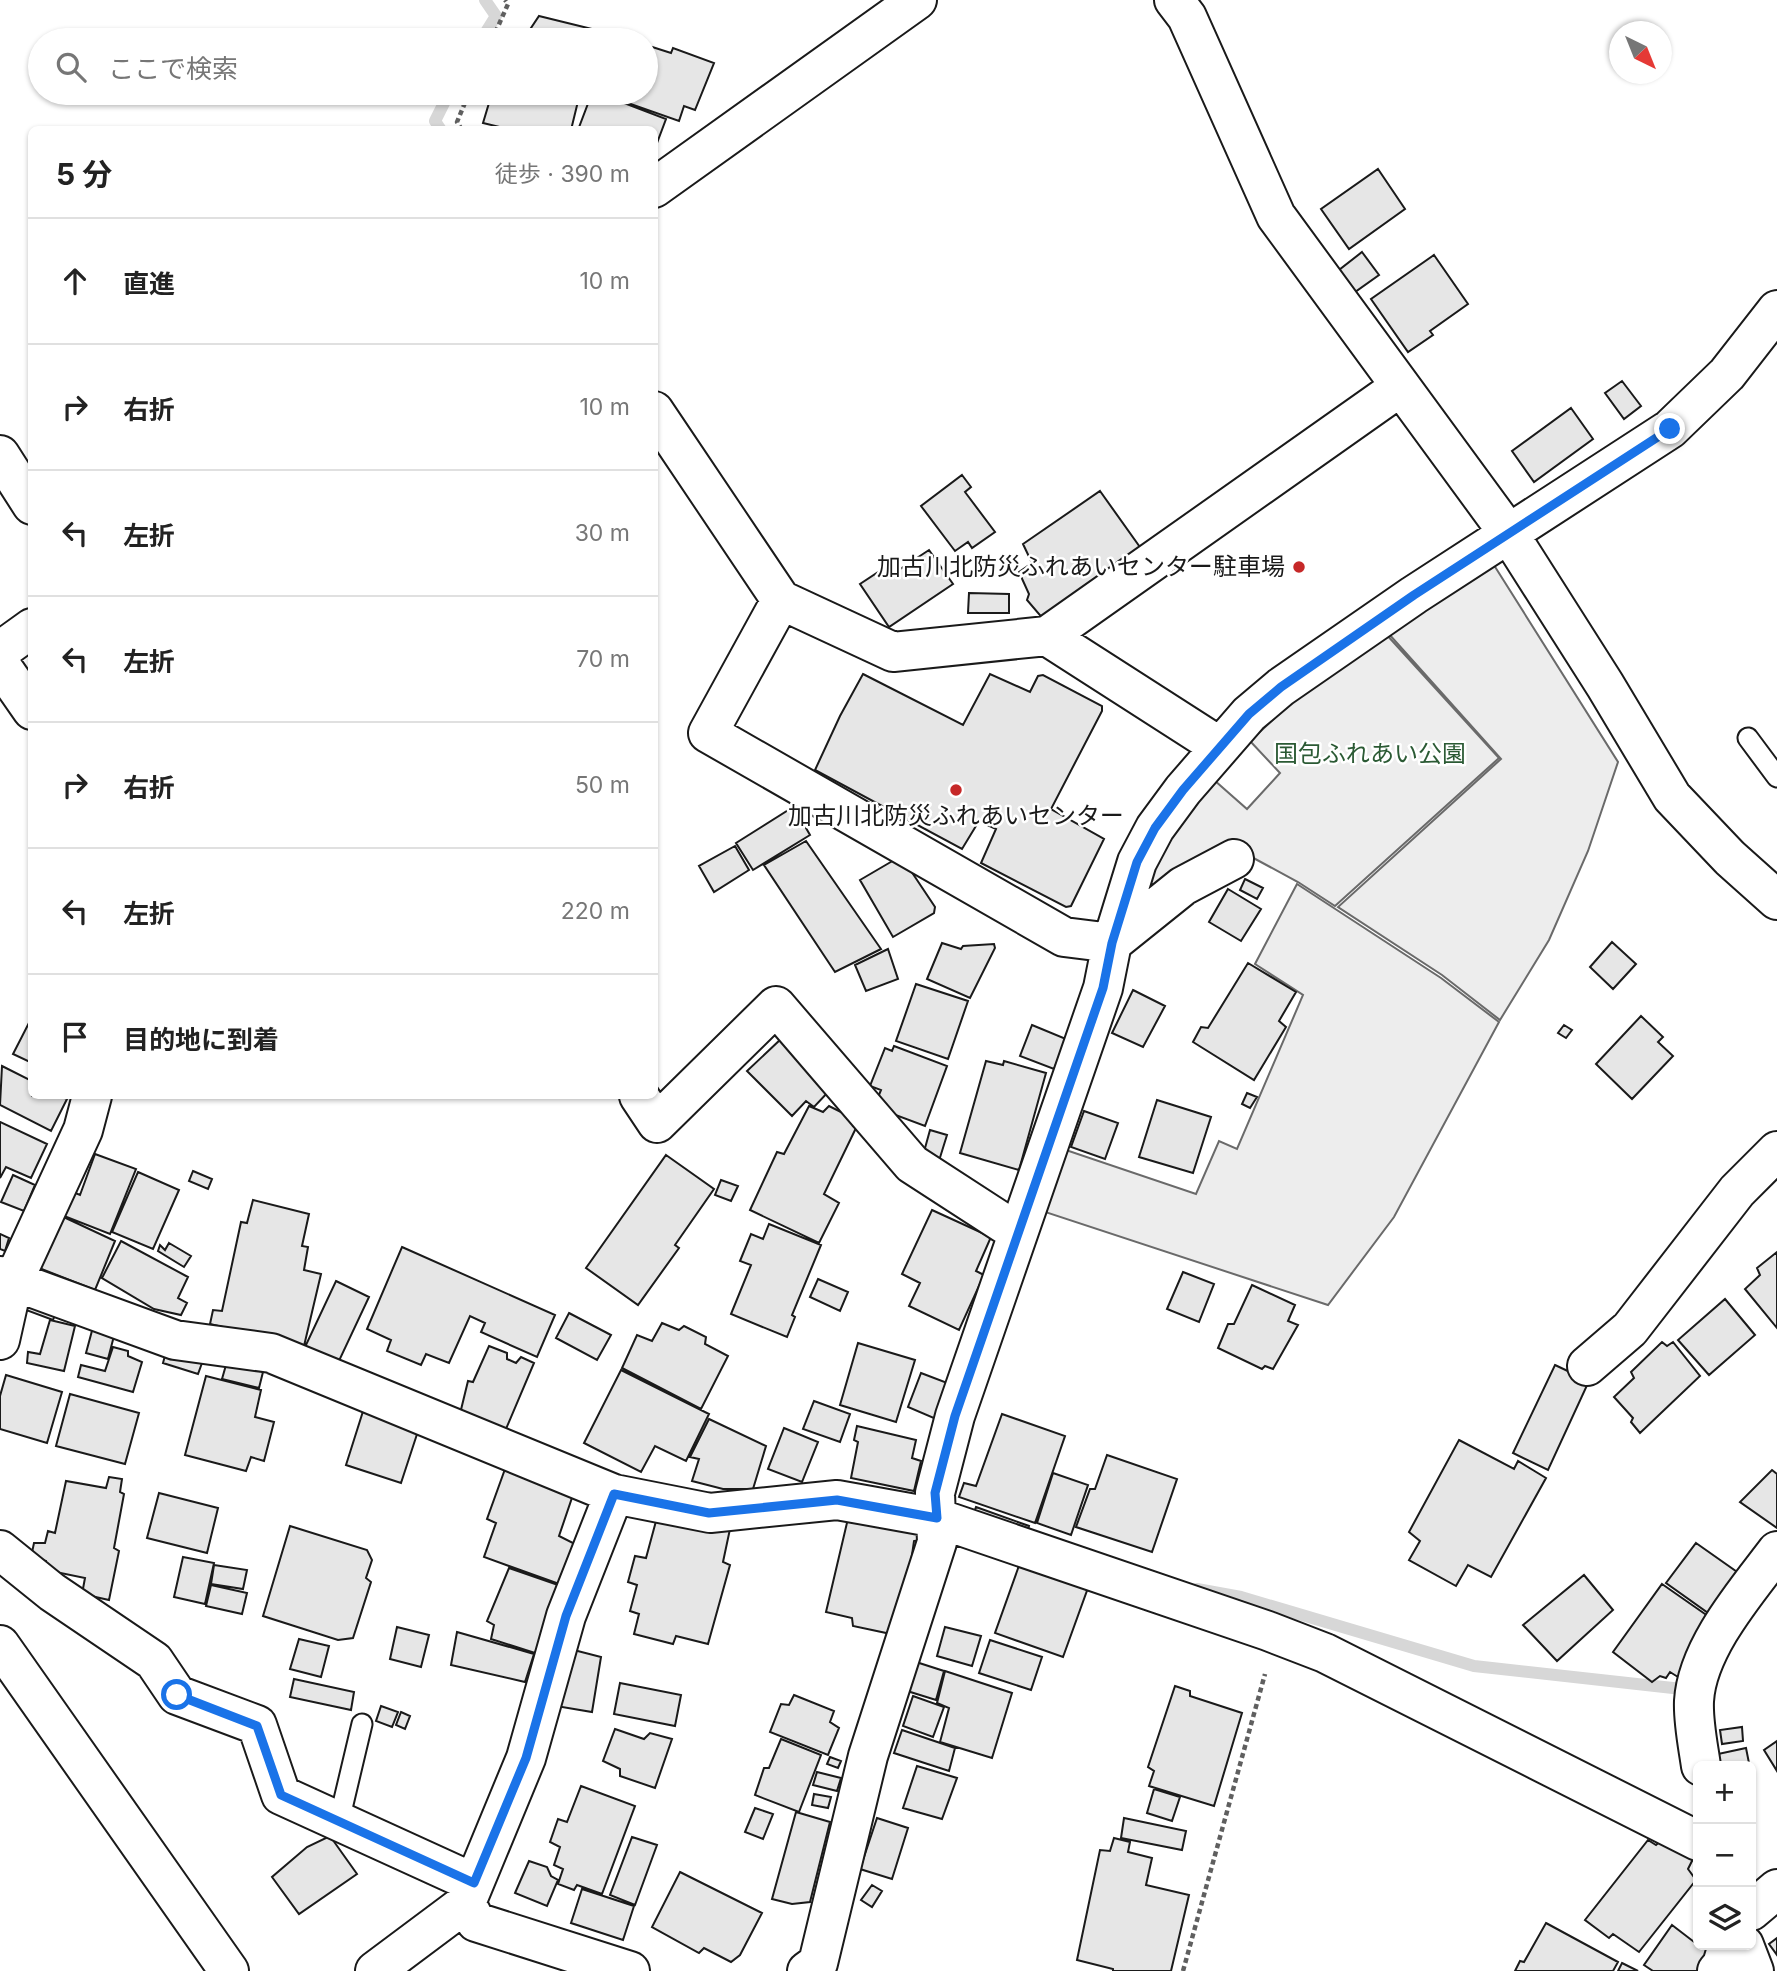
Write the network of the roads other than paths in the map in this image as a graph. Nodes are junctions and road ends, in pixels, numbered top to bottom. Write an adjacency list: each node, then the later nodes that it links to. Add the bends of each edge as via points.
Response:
1 (917, 0): 3 (street)
2 (1174, 0): 5 (street, via 1186,17 1276,216)
3 (658, 185)
4 (1777, 310): 9 (street, via 1727,374 1670,429)
5 (1400, 387): 9 (street); 12 (street)
6 (658, 417): 10 (street)
7 (0, 455): 8 (street)
8 (28, 499)
9 (1509, 534): 17 (street, via 1281,687); 20 (street, via 1672,797)
10 (781, 600): 12 (street, via 893,652); 21 (street, via 708,733 1064,937)
11 (28, 631): 13 (street)
12 (1047, 636): 17 (street)
13 (0, 651)
14 (0, 664): 15 (street)
15 (28, 704)
16 (1748, 738): 18 (lane)
17 (1220, 747): 21 (street, via 1155,828 1137,862)
18 (1777, 777)
19 (1234, 859): 21 (street, via 1183,886)
20 (1777, 900)
21 (1112, 943): 25 (street, via 1103,988)
22 (91, 1099): 26 (street, via 83,1130)
23 (641, 1099): 25 (street, via 657,1123 776,1006 912,1164)
24 (1777, 1151): 28 (street, via 1737,1191 1630,1329)
25 (1017, 1232): 30 (street, via 955,1416 935,1493)
26 (7, 1279): 27 (street); 29 (street, via 175,1340 271,1353)
27 (0, 1340)
28 (1587, 1366)
29 (614, 1494): 30 (street, via 709,1513 837,1500); 39 (street, via 566,1616 526,1758)
30 (937, 1518): 37 (street, via 1325,1653); 46 (street, via 937,1542 868,1756 818,1963)
31 (0, 1550): 36 (street, via 52,1592 154,1661 177,1695 257,1726 281,1795)
32 (1777, 1551): 35 (street, via 1727,1619 1697,1680 1694,1702)
33 (0, 1645): 43 (street)
34 (362, 1724): 36 (lane)
35 (1700, 1761)
36 (339, 1821): 39 (street)
37 (1693, 1838)
38 (1777, 1889): 40 (street)
39 (470, 1893): 44 (street); 45 (street, via 476,1923)
40 (1756, 1907)
41 (1726, 1950): 47 (street)
42 (1746, 1950): 48 (street)
43 (229, 1971)
44 (375, 1971)
45 (631, 1971)
46 (807, 1971)
47 (1717, 1971)
48 (1754, 1971)

